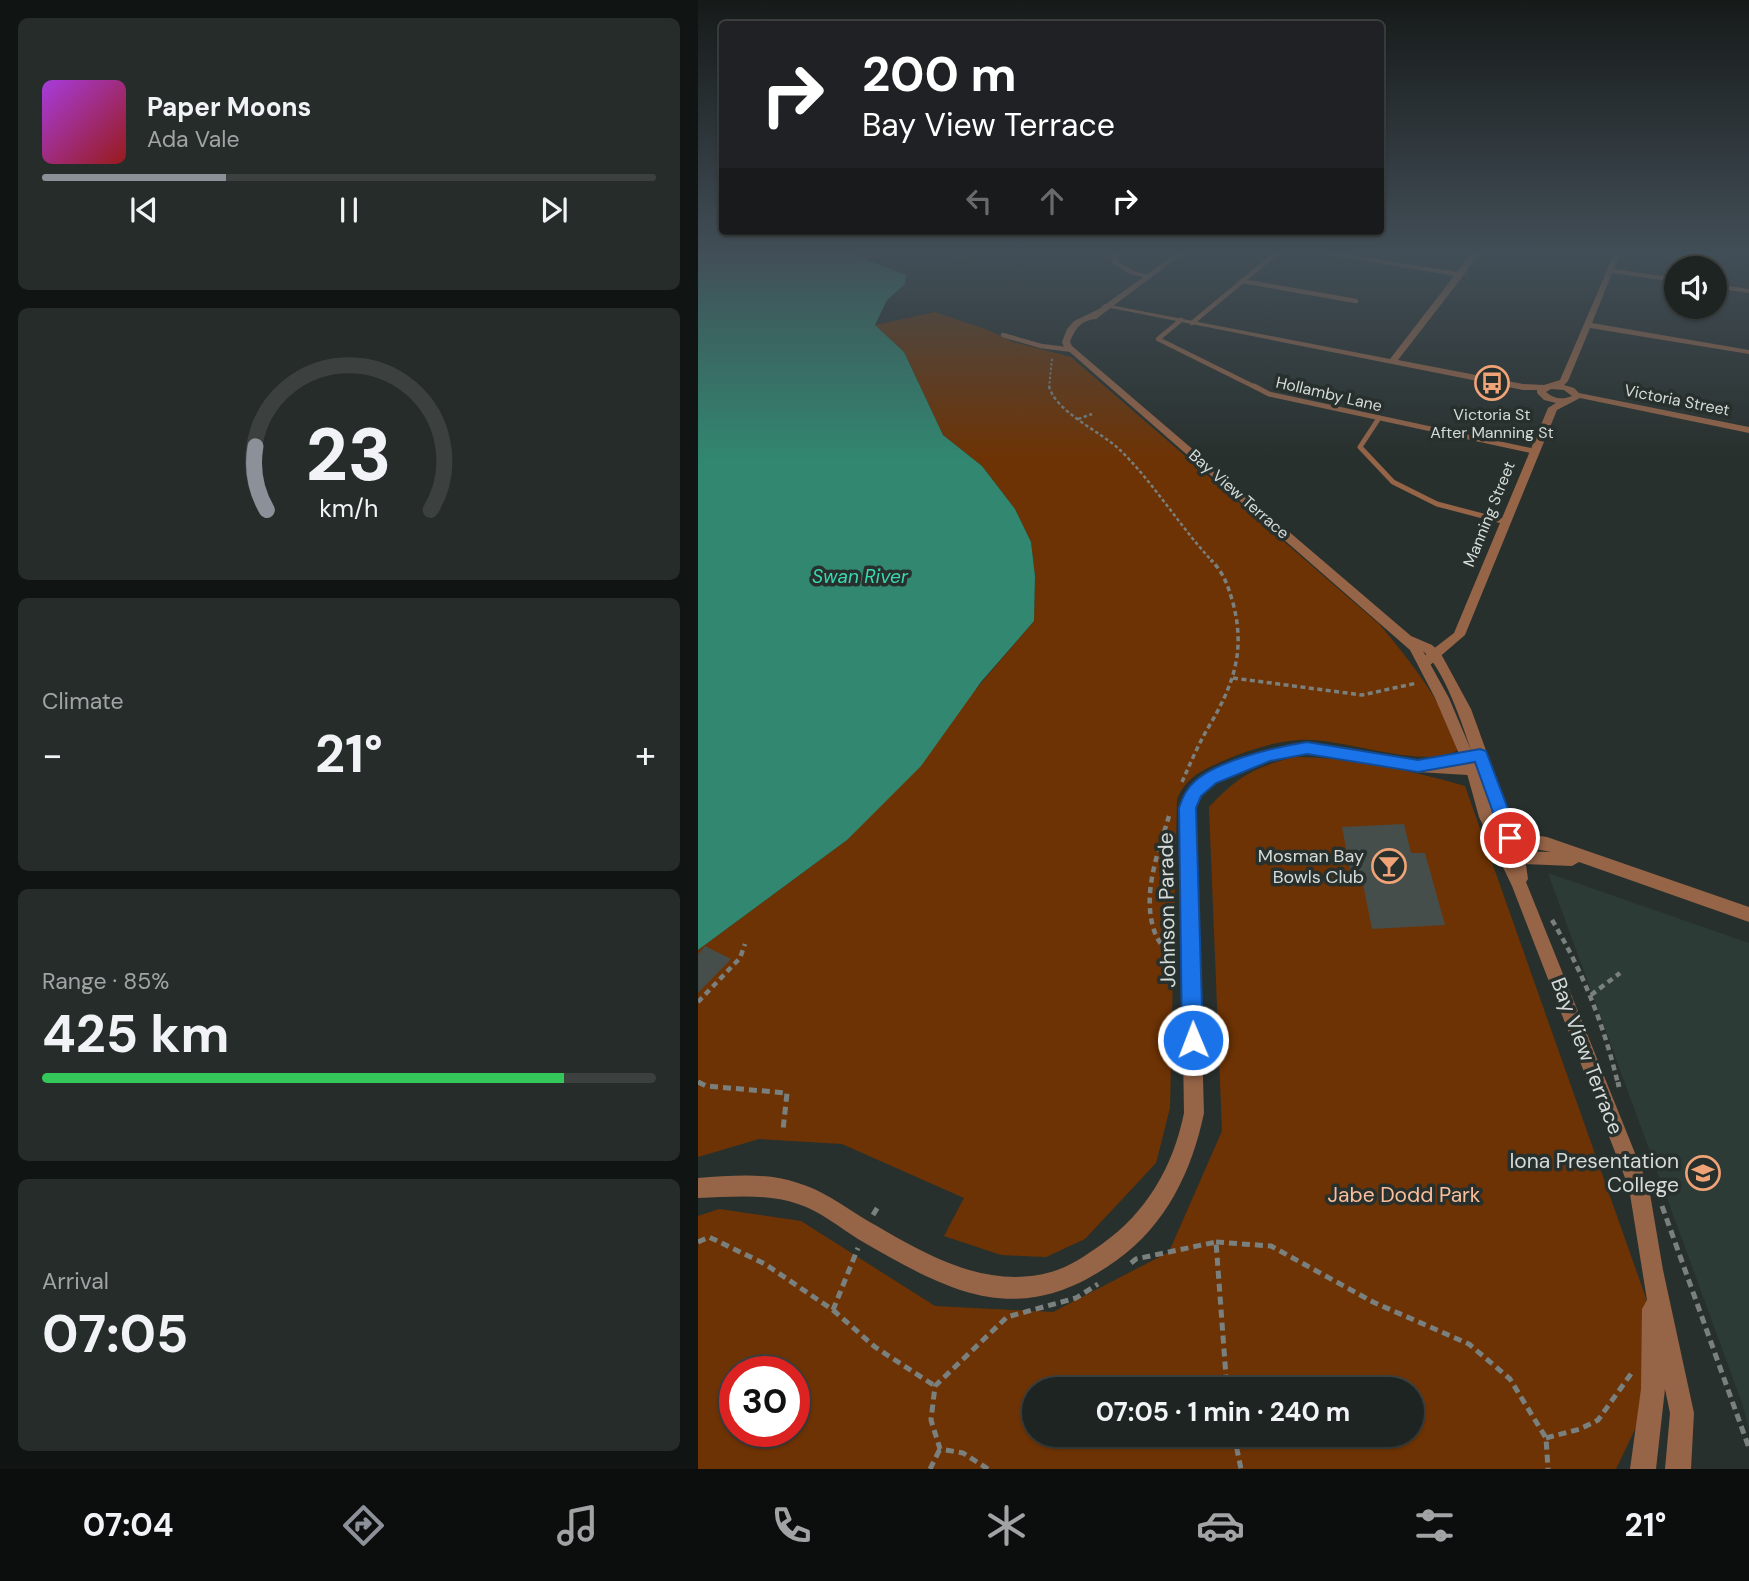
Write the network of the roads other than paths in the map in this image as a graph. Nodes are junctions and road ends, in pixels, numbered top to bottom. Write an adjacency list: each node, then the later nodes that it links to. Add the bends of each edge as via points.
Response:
1 (1086, 323): 7 (street, Bay View Terrace, via 1071,336 1068,347)
2 (1178, 323): 13 (lane, Hollamby Lane, via 1158,339 1270,394)
3 (1192, 323): 9 (street, Victoria Street)
4 (1423, 323): 9 (street)
5 (1588, 325): 8 (street); 10 (street)
6 (1003, 335): 7 (lane)
7 (1073, 350): 17 (street, Bay View Terrace)
8 (1749, 352)
9 (1392, 362): 12 (street, Victoria Street)
10 (1564, 381): 11 (street); 12 (street)
11 (1555, 386): 12 (street); 12 (street)
12 (1558, 397): 14 (street, Victoria Street); 15 (street, Manning Street)
13 (1379, 418): 15 (lane, Hollamby Lane); 16 (lane, via 1360,447 1393,482 1437,505)
14 (1749, 430)
15 (1533, 451): 16 (street, Manning Street)
16 (1506, 522): 17 (street, Manning Street, via 1459,635)
17 (1426, 655): 18 (street, Bay View Terrace, via 1432,680); 18 (street, Bay View Terrace, via 1464,709)
18 (1477, 763): 19 (street, Bay View Terrace); 23 (street, Johnson Parade, via 1418,766 1307,748 1230,768 1194,792 1187,808 1194,1113 1189,1143 1164,1199 1144,1225 1100,1262 1050,1284 1023,1291 995,1290 945,1274 807,1197 764,1187)
19 (1503, 837): 20 (street, Bay View Terrace); 21 (street, via 1547,844)
20 (1511, 858): 21 (street); 24 (street, Bay View Terrace, via 1639,1188)
21 (1594, 862): 22 (street)
22 (1749, 915)
23 (698, 1188)
24 (1652, 1270): 25 (street, Bay View Terrace, via 1655,1370 1652,1425); 26 (street, Bay View Terrace, via 1682,1413)
25 (1643, 1469)
26 (1678, 1469)

